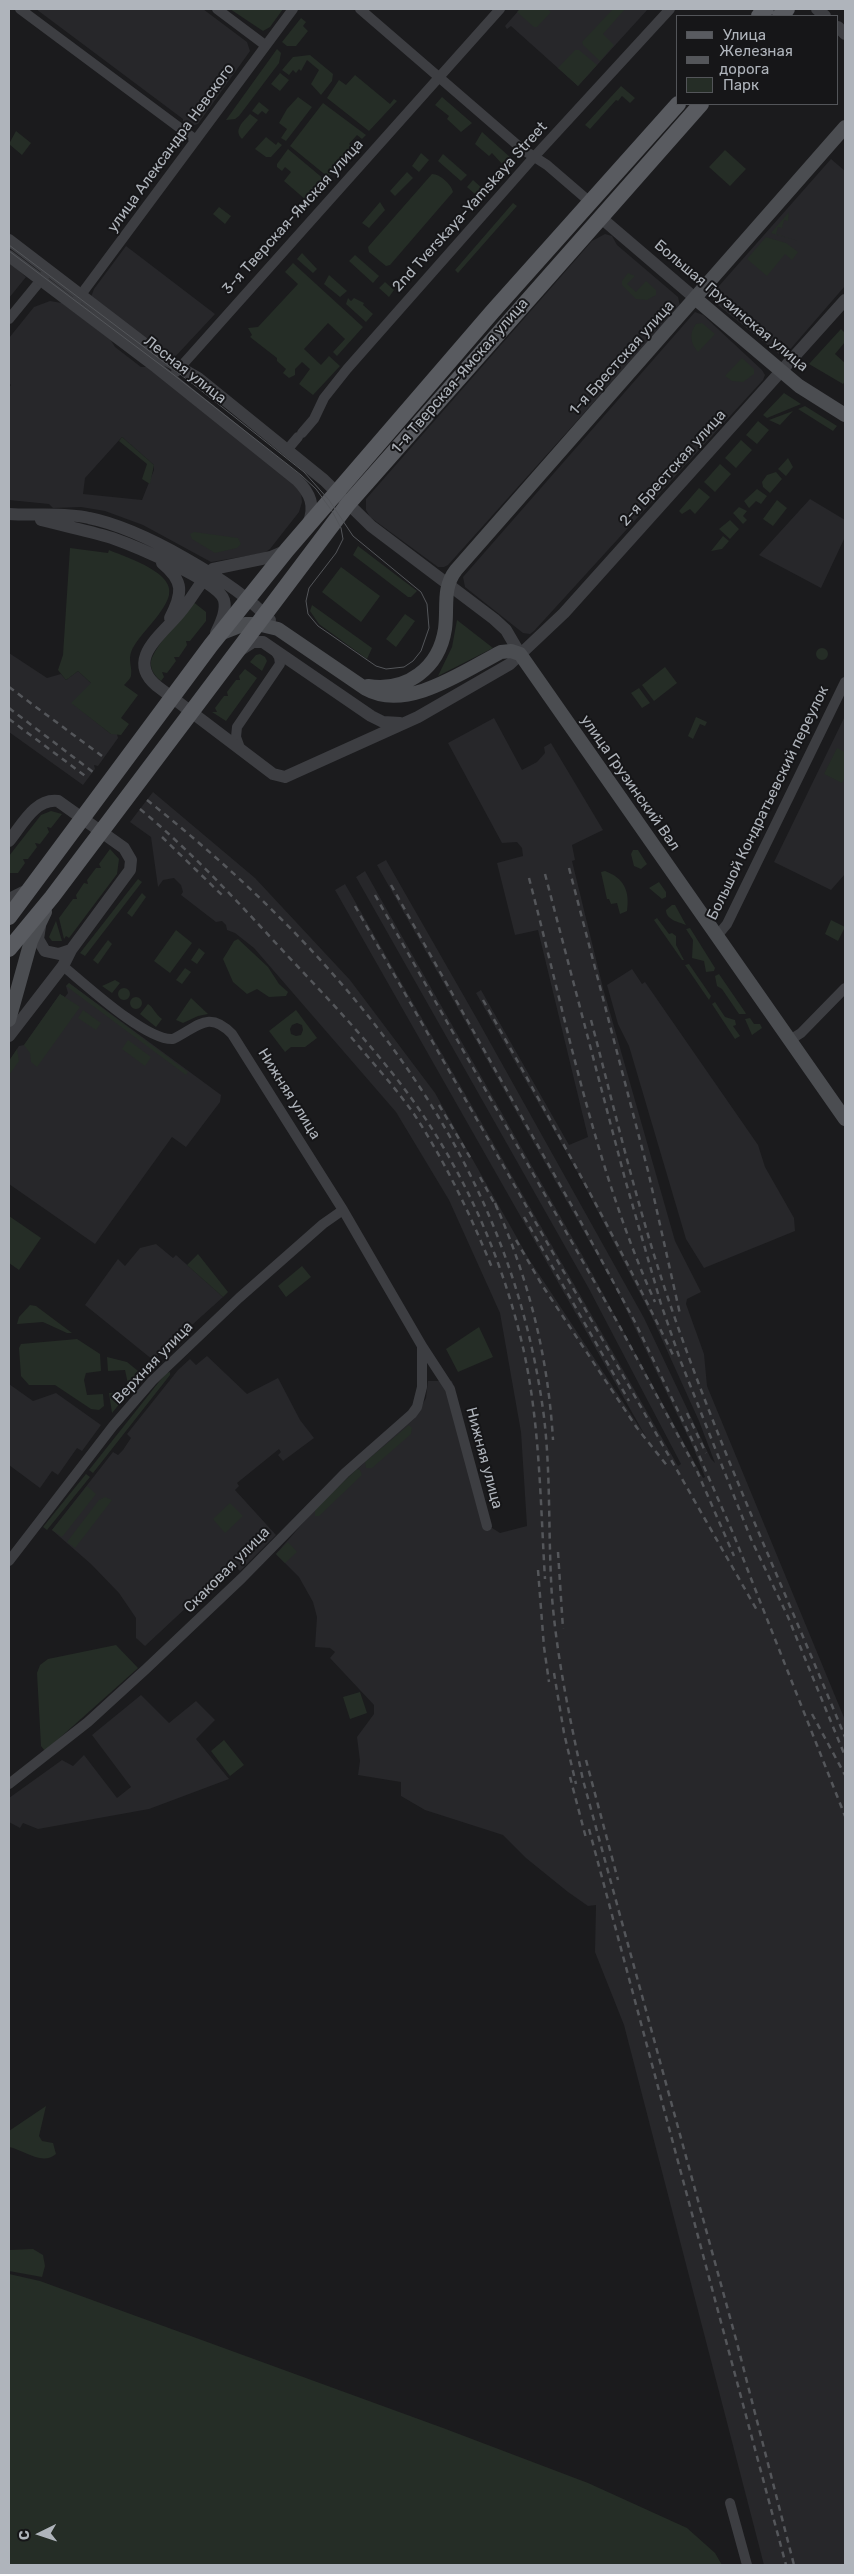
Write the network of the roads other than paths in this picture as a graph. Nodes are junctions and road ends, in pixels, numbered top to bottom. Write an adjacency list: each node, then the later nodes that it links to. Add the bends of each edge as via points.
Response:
1 (20, 9): 12 (street)
2 (217, 9): 7 (street)
3 (293, 9): 7 (street, улица Александра Невского)
4 (360, 9): 8 (street)
5 (500, 9): 8 (street, 3-я Тверская-Ямская улица)
6 (670, 9): 13 (street, 2nd Tverskaya-Yamskaya Street)
7 (265, 45): 12 (street, улица Александра Невского)
8 (440, 77): 13 (street); 23 (street, 3-я Тверская-Ямская улица)
9 (677, 105): 14 (main road)
10 (700, 105): 15 (main road, 1-я Тверская-Ямская улица)
11 (845, 128): 19 (main road, 1-я Брестская улица)
12 (196, 140): 20 (street, улица Александра Невского)
13 (534, 157): 14 (street); 27 (street, 2nd Tverskaya-Yamskaya Street, via 347,369 324,398 314,419)
14 (590, 202): 28 (main road)
15 (600, 217): 19 (street, Большая Грузинская улица); 29 (main road, 1-я Тверская-Ямская улица)
16 (9, 240): 18 (street, Лесная улица)
17 (9, 256): 18 (street, Лесная улица)
18 (45, 275): 20 (street, Лесная улица); 22 (street)
19 (696, 299): 24 (main road, Большая Грузинская улица); 36 (main road, 1-я Брестская улица, via 486,534)
20 (77, 300): 23 (street, Лесная улица); 25 (street, Лесная улица)
21 (845, 300): 24 (street, 2-я Брестская улица)
22 (9, 319)
23 (180, 368): 25 (street, 3-я Тверская-Ямская улица); 27 (street, Лесная улица, via 198,378)
24 (782, 372): 26 (main road, Большая Грузинская улица); 42 (street, 2-я Брестская улица, via 564,613)
25 (170, 379): 32 (street, Лесная улица, via 307,490 312,511)
26 (845, 415)
27 (288, 450): 28 (street, Лесная улица)
28 (336, 492): 29 (street, Лесная улица); 32 (main road)
29 (348, 504): 36 (street, улица Грузинский Вал, via 371,526); 38 (main road, 1-я Тверская-Ямская улица)
30 (9, 514): 31 (street)
31 (25, 515): 34 (street, via 113,539); 35 (street, via 80,516 115,525 156,543)
32 (306, 527): 33 (main road)
33 (287, 550): 35 (street, via 272,557 217,567); 37 (main road)
34 (155, 557): 35 (street); 39 (street, via 176,576 179,586 178,602)
35 (206, 577): 37 (street); 39 (street); 40 (street, via 224,601)
36 (448, 583): 42 (street, улица Грузинский Вал, via 506,630); 45 (main road, via 444,635 429,665 408,682 373,687)
37 (246, 600): 38 (street); 40 (main road)
38 (260, 619): 40 (main road, via 236,626); 43 (main road, 1-я Тверская-Ямская улица); 45 (main road)
39 (165, 629): 47 (street, 2-я Брестская улица, via 145,656 147,678)
40 (216, 639): 49 (main road)
41 (273, 648): 43 (street, via 263,642 253,642); 46 (street, via 376,719 393,723); 47 (street, via 280,664 238,727 236,737)
42 (520, 654): 45 (main road, via 501,652 444,681 405,696 378,695); 46 (street, 2-я Брестская улица, via 503,668); 55 (main road, улица Грузинский Вал)
43 (230, 658): 50 (main road, 1-я Тверская-Ямская улица)
44 (845, 682): 55 (street, Большой Кондратьевский переулок, via 727,924)
45 (358, 684)
46 (409, 720): 47 (street, 2-я Брестская улица, via 285,777 273,774)
47 (240, 748)
48 (9, 841): 57 (street, via 38,805 56,800 116,841 129,856 128,875)
49 (28, 888): 51 (street); 52 (main road); 53 (main road)
50 (52, 897): 54 (main road); 56 (main road, 1-я Тверская-Ямская улица)
51 (9, 899)
52 (9, 903)
53 (9, 917)
54 (43, 917): 58 (street, via 38,939); 61 (main road, via 31,941)
55 (716, 936): 63 (main road, улица Грузинский Вал)
56 (9, 949)
57 (71, 950): 58 (street, via 59,954); 59 (street)
58 (45, 951): 59 (street)
59 (63, 966): 62 (street); 65 (street, Нижняя улица, via 136,1024 163,1039 173,1039 200,1023 214,1022 226,1027 253,1064)
60 (845, 988): 63 (street)
61 (9, 1020)
62 (9, 1036)
63 (790, 1040): 64 (main road, улица Грузинский Вал)
64 (845, 1119)
65 (343, 1210): 66 (street, Нижняя улица); 68 (street, Верхняя улица, via 240,1298 152,1381 113,1426)
66 (422, 1348): 67 (street, Нижняя улица, via 450,1390); 69 (street, Скаковая улица, via 422,1387 412,1414 346,1473 146,1669 88,1722)
67 (487, 1526)
68 (9, 1561)
69 (9, 1784)
70 (730, 2503): 71 (street)
71 (747, 2565)

